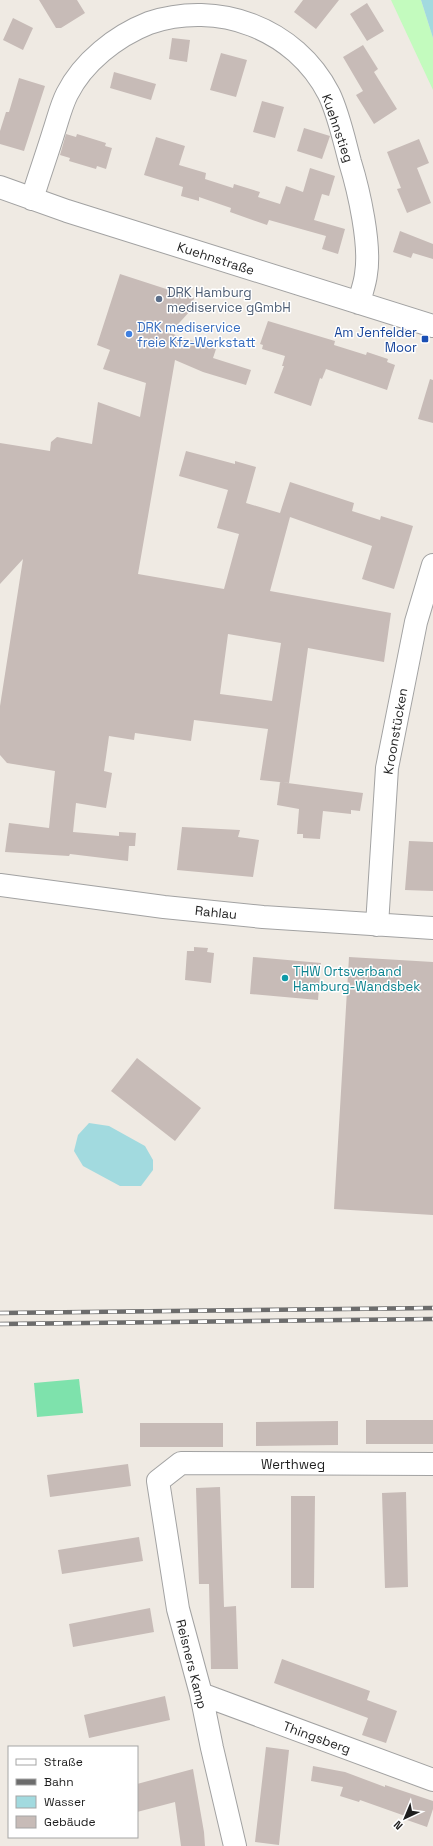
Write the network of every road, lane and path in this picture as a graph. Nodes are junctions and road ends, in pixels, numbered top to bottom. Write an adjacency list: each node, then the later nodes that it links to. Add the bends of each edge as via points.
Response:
1 (0, 187): 2 (street, Kuehnstraße)
2 (32, 199): 3 (street, Kuehnstraße); 3 (street, Kuehnstieg, via 67,94 97,56 122,36 159,20 200,14 222,14 241,19 282,40 300,56 329,94 353,171 365,233 366,273)
3 (359, 303): 4 (street, Kuehnstraße)
4 (433, 326)
5 (433, 565): 7 (street, Kroonstücken, via 416,622 387,768)
6 (0, 885): 7 (street, Rahlau, via 164,907)
7 (378, 925): 8 (street, Rahlau)
8 (433, 928)
9 (433, 1464): 10 (street, Werthweg, via 181,1463)
10 (158, 1481): 11 (street, Reisners Kamp, via 178,1608)
11 (201, 1694): 12 (street, Thingsberg); 13 (street, Reisners Kamp)
12 (433, 1780)
13 (235, 1846)

